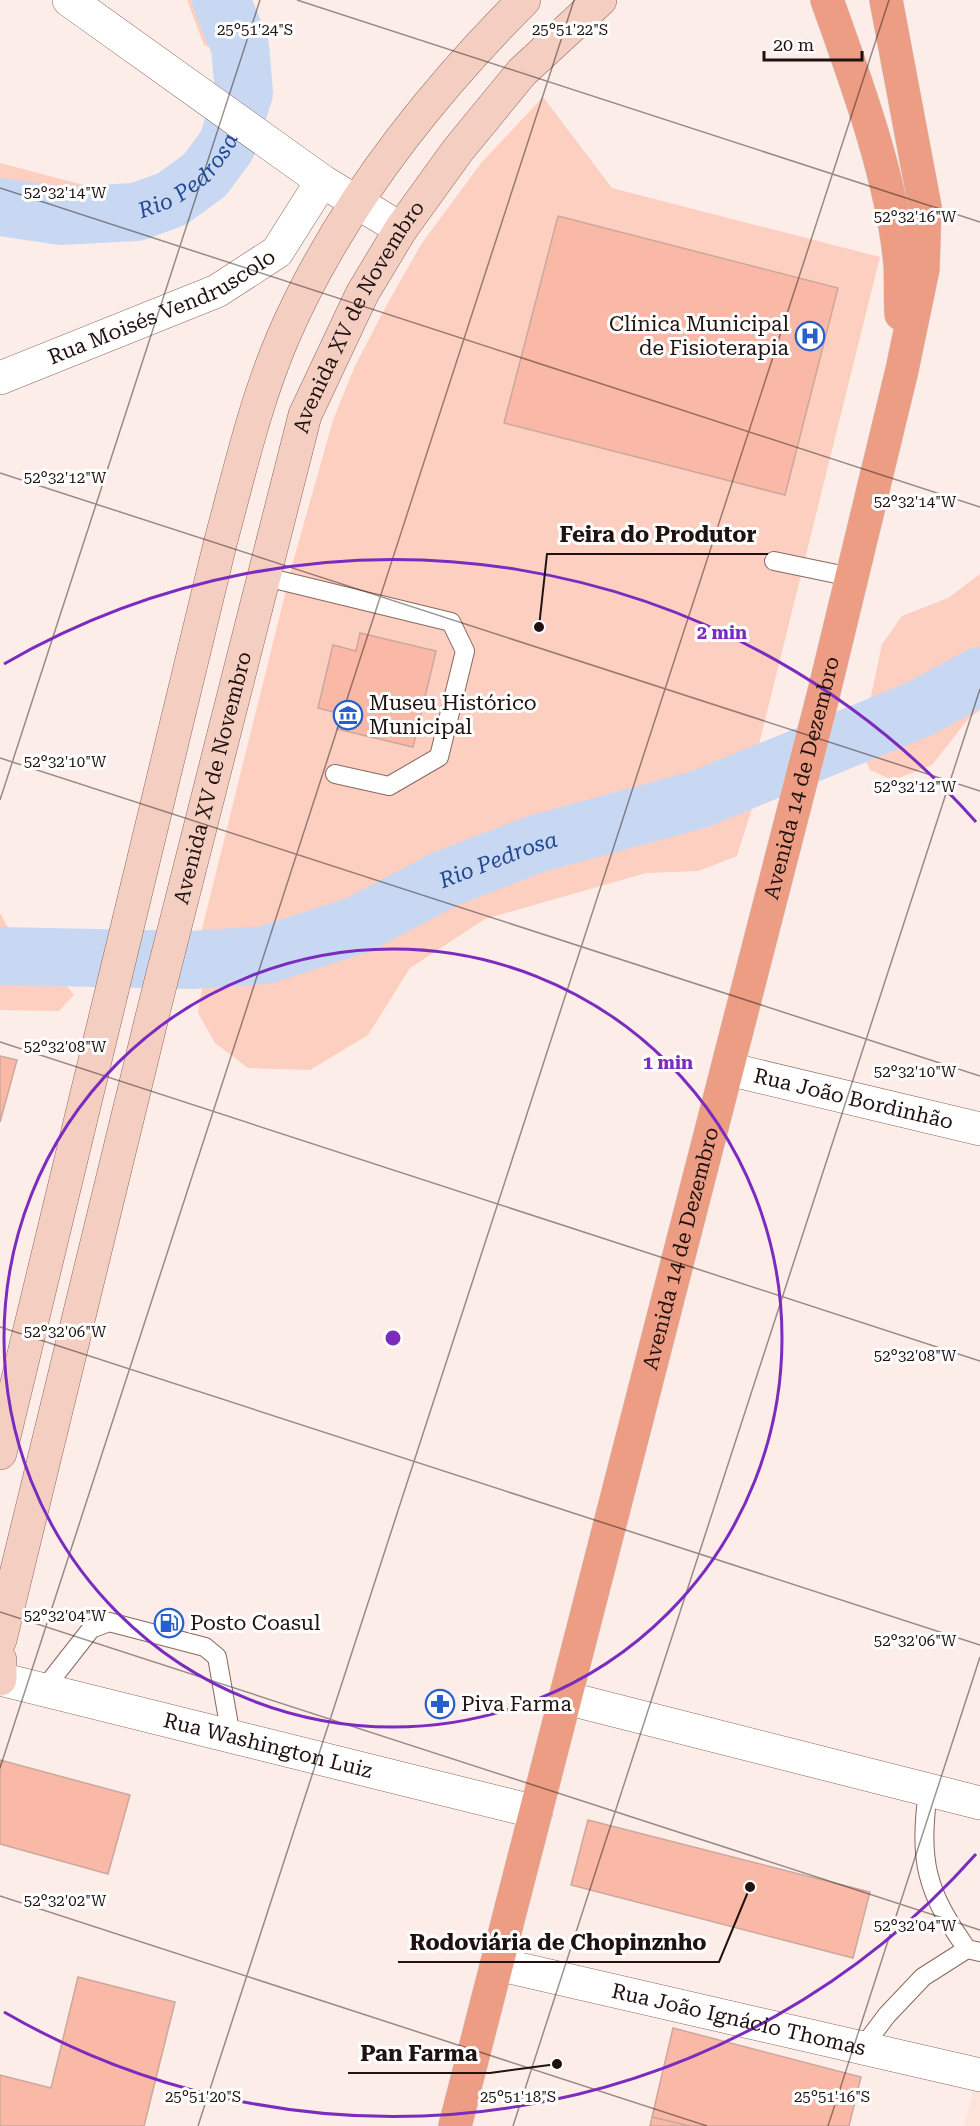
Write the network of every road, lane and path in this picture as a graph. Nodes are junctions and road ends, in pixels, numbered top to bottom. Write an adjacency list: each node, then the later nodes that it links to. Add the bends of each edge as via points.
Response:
1 (69, 0): 6 (street)
2 (524, 0): 7 (main road, via 420,116)
3 (600, 0): 8 (main road, Avenida XV de Novembro, via 522,72 458,150)
4 (827, 0): 9 (main road, Avenida 14 de Dezembro, via 867,117 890,208 900,263)
5 (886, 0): 9 (main road, Avenida 14 de Dezembro, via 925,207 923,269)
6 (322, 181): 7 (street); 10 (street, Rua Moisés Vendruscolo, via 277,252 216,291)
7 (357, 203): 8 (street); 17 (main road, via 316,268 259,402 220,544)
8 (401, 229): 12 (main road, Avenida XV de Novembro, via 362,294 305,415)
9 (902, 370): 13 (main road, Avenida 14 de Dezembro)
10 (0, 378)
11 (774, 561): 13 (lane)
12 (262, 576): 14 (lane, via 451,622 465,651 439,757 389,786); 18 (main road, Avenida XV de Novembro)
13 (851, 577): 15 (main road, Avenida 14 de Dezembro)
14 (335, 774)
15 (728, 1069): 16 (street, Rua João Bordinhão); 22 (main road, Avenida 14 de Dezembro)
16 (980, 1129)
17 (0, 1453)
18 (0, 1640)
19 (0, 1660): 20 (main road)
20 (0, 1679): 21 (street, Rua Washington Luiz)
21 (44, 1689): 23 (street, Rua Washington Luiz); 23 (lane, via 91,1629 109,1622 205,1647 217,1657)
22 (566, 1698): 24 (street); 26 (main road, Avenida 14 de Dezembro)
23 (231, 1736): 26 (street, Rua Washington Luiz)
24 (927, 1790): 25 (street); 27 (lane, via 922,1834 928,1877 941,1912)
25 (980, 1803)
26 (536, 1812): 28 (main road, Avenida 14 de Dezembro)
27 (973, 1951): 29 (lane, via 923,1977 886,2015)
28 (497, 1964): 29 (street, Rua João Ignácio Thomas); 31 (main road, Avenida 14 de Dezembro)
29 (862, 2048): 30 (street, Rua João Ignácio Thomas)
30 (980, 2075)
31 (455, 2126)

